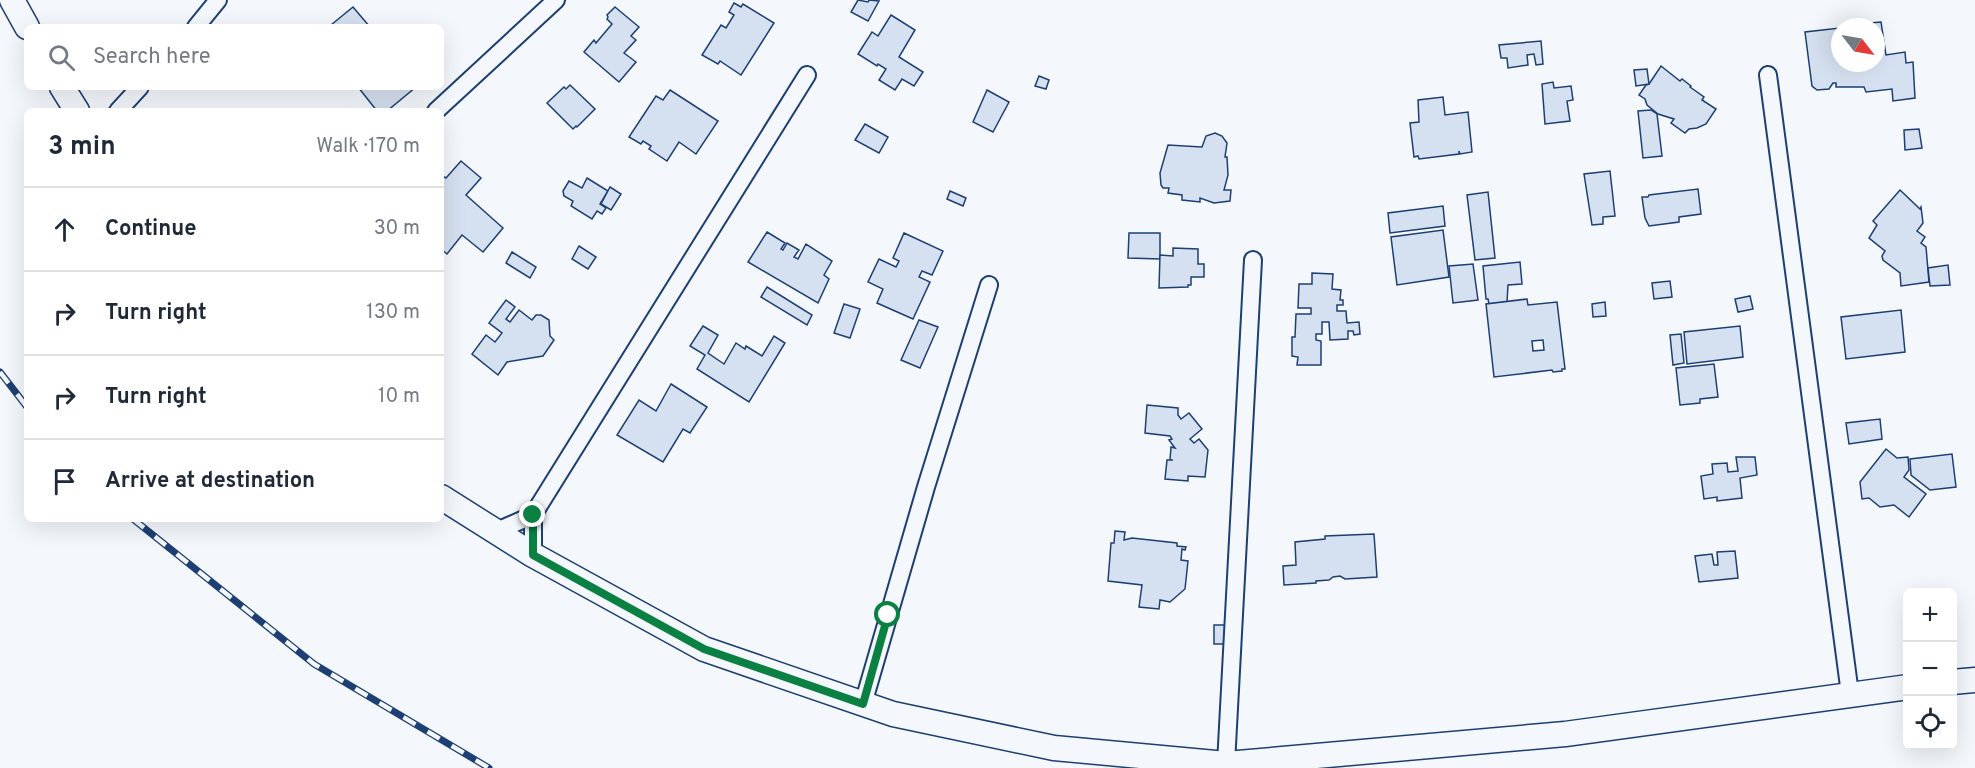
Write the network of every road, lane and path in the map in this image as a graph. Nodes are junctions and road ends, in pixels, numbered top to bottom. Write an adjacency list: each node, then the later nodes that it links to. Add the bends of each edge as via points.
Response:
1 (12, 0): 4 (street)
2 (218, 0): 5 (street)
3 (556, 0): 12 (street)
4 (25, 24)
5 (198, 24)
6 (807, 75): 16 (street)
7 (1768, 75): 22 (street)
8 (64, 90): 10 (street)
9 (137, 90): 11 (street)
10 (75, 108)
11 (121, 108)
12 (439, 108)
13 (1253, 260): 24 (street)
14 (989, 285): 23 (street)
15 (444, 499): 17 (street)
16 (533, 515): 17 (street); 18 (street)
17 (495, 532): 18 (street)
18 (533, 555): 23 (street, via 704,649)
19 (1975, 680): 20 (street)
20 (1957, 682)
21 (1903, 688): 22 (street)
22 (1850, 694): 24 (street, via 1565,735)
23 (863, 704): 24 (street, via 893,714 1054,748)
24 (1226, 764)

